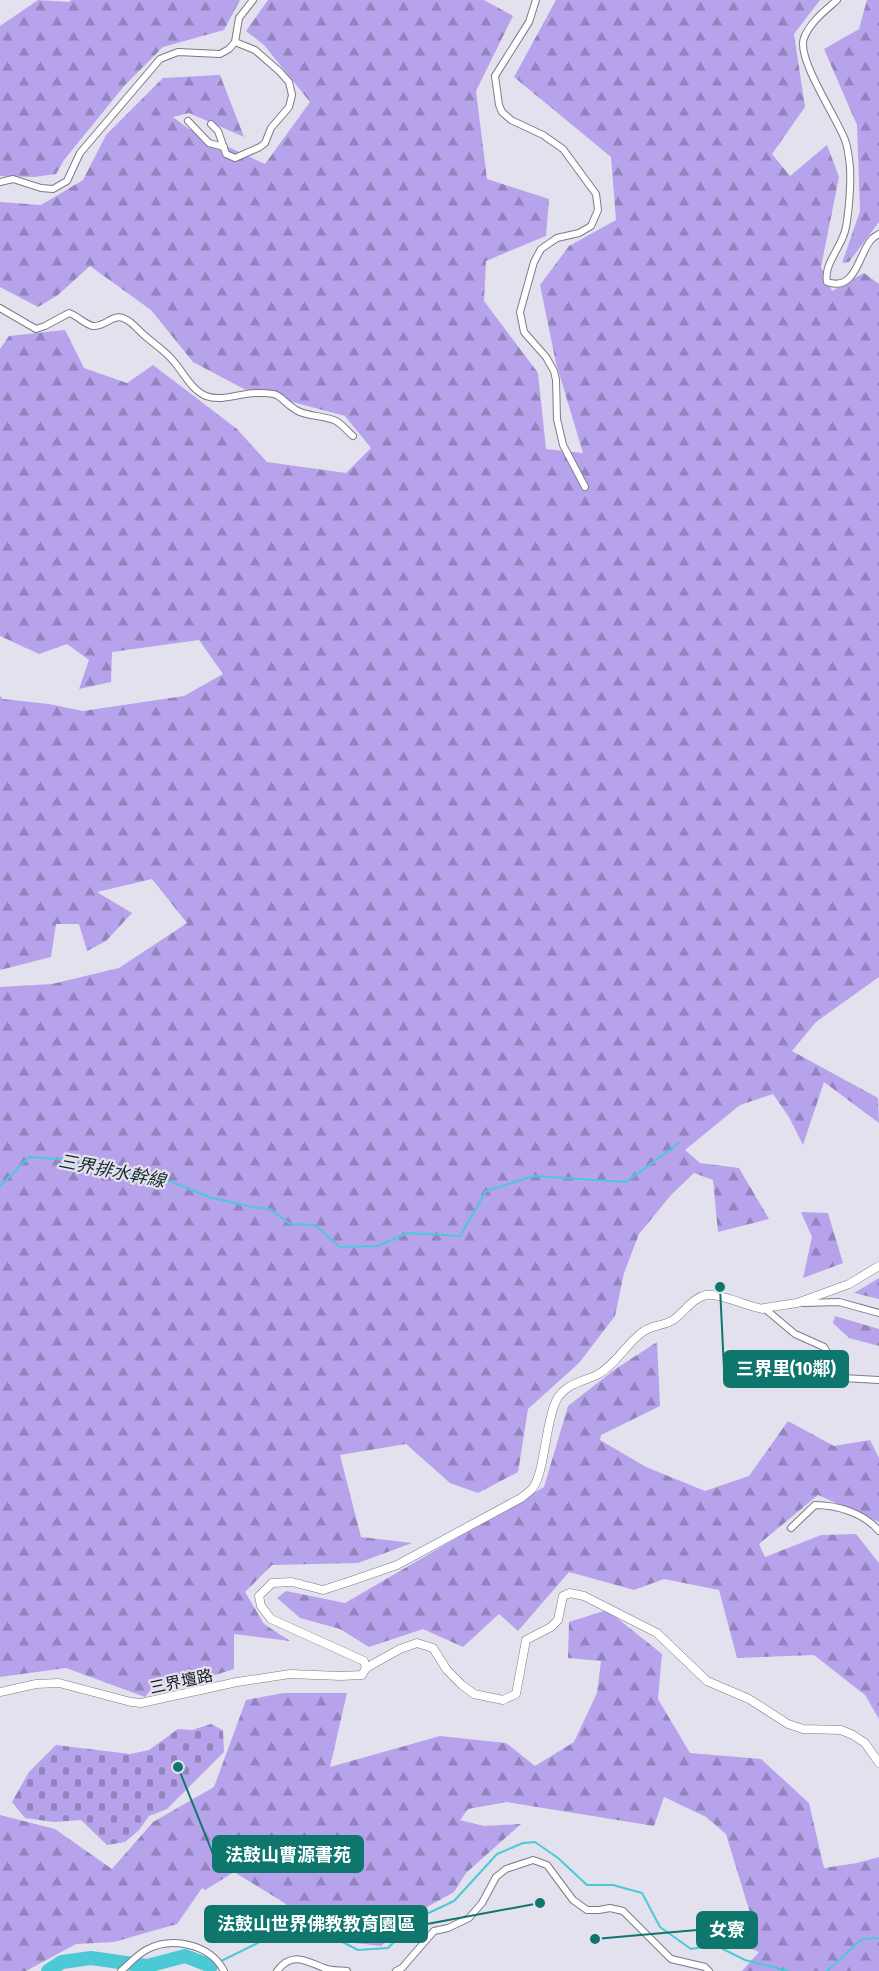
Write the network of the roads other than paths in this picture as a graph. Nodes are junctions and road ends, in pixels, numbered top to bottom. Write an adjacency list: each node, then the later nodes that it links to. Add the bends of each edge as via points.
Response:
1 (253, 0): 4 (street, via 239,18)
2 (536, 0): 12 (street, via 529,22 495,76 502,112 563,150 596,194 598,210 591,226 557,237 541,249 520,312 524,332 554,370 563,446)
3 (837, 0): 9 (street, via 809,28 802,41 812,73 846,140 850,167 846,227 841,246 825,275 827,282 848,280 870,240)
4 (235, 42): 7 (street, via 255,50 279,71 289,82 292,95 289,107 271,129 265,144 235,158 226,154); 8 (street, via 220,54 178,52 160,59 80,153 67,181 52,189 13,179)
5 (188, 121): 7 (street, via 209,143)
6 (211, 124): 7 (street, via 219,131)
7 (224, 147)
8 (0, 182)
9 (879, 234)
10 (0, 308): 11 (street, via 36,328 69,313 92,326 121,316 163,349 190,384 205,396 274,393 297,411 337,421)
11 (353, 436)
12 (585, 487)
13 (879, 1266): 14 (street, via 849,1284)
14 (797, 1303): 15 (street); 16 (street, via 839,1302)
15 (764, 1308): 17 (street, via 795,1334 824,1347 842,1378); 20 (street, via 707,1295 672,1321 650,1326 598,1374 570,1385 557,1397 550,1412 537,1479 521,1498 397,1565 323,1590 292,1582 272,1583 259,1596 271,1619 364,1660)
16 (879, 1313)
17 (879, 1380)
18 (791, 1528): 19 (street, via 814,1505 825,1505 851,1512)
19 (879, 1531)
20 (366, 1668): 21 (street, 三界壇路, via 362,1675 290,1674 141,1703 59,1683); 22 (street, via 417,1642 433,1648 447,1670 474,1694 503,1700 516,1694 526,1640 558,1620 563,1596 570,1593 584,1596 657,1633 707,1681 749,1699 788,1724 853,1735 865,1743)
21 (0, 1692)
22 (879, 1763)
23 (121, 1971): 24 (street, via 144,1951 158,1945 178,1944 207,1951)
24 (224, 1971)
25 (277, 1971): 26 (street, via 291,1960 305,1959 326,1969)
26 (347, 1971)
27 (396, 1971): 28 (street, via 434,1931 469,1918 496,1877 506,1869 533,1860 547,1865 573,1900 587,1910 623,1911 671,1959)
28 (709, 1971)

